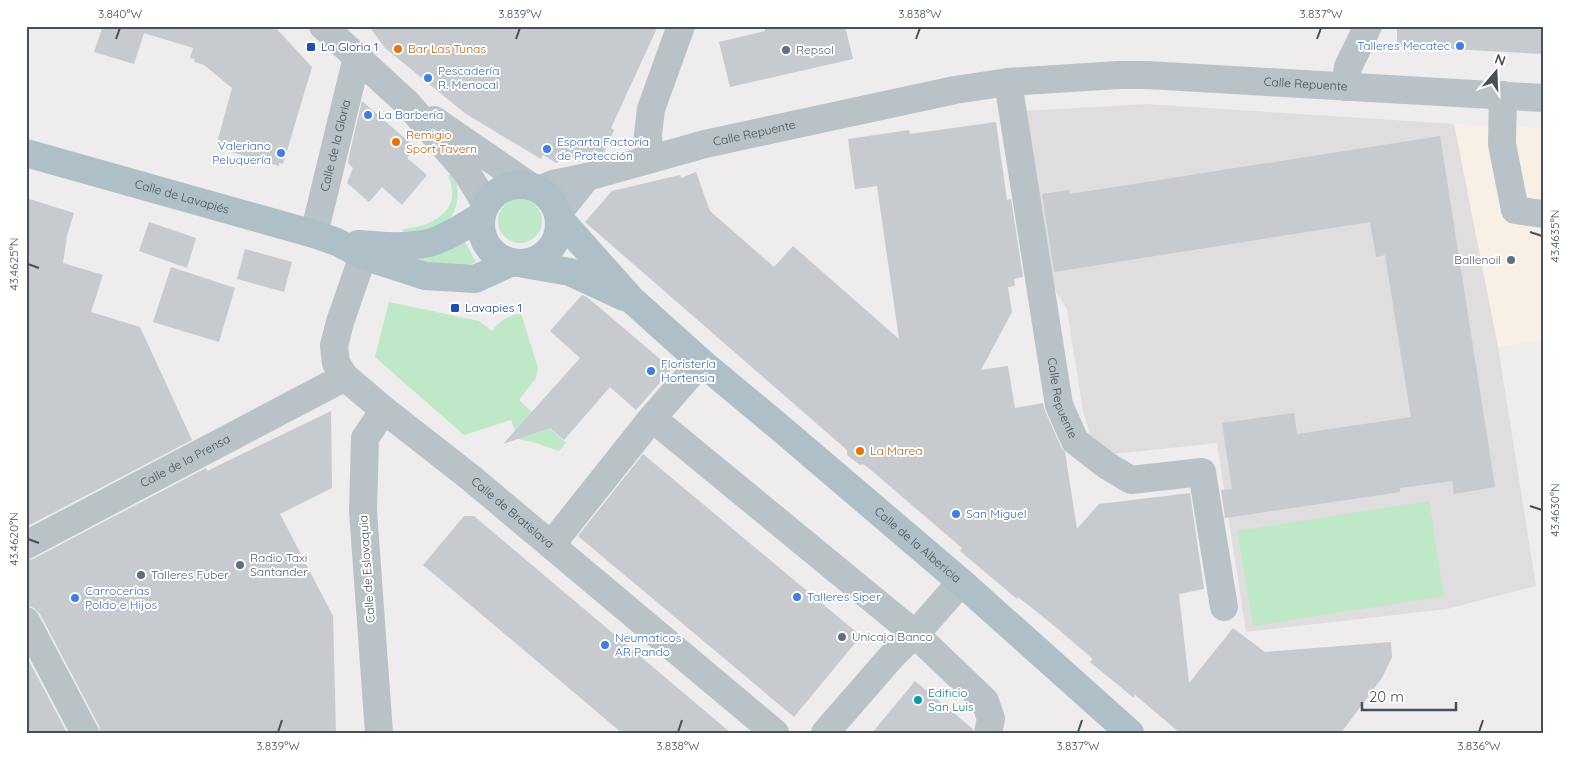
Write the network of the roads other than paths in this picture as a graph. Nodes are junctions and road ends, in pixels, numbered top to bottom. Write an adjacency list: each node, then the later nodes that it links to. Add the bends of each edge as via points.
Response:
1 (323, 26): 4 (street)
2 (681, 26): 11 (street, via 651,109)
3 (1368, 26): 6 (street, via 1348,67)
4 (357, 57): 9 (street); 17 (street, Calle de la Gloria)
5 (1008, 82): 6 (street, Calle Repuente, via 1147,75); 11 (street, Calle Repuente, via 910,98); 28 (street, Calle Repuente, via 1059,405 1075,440 1131,480 1202,472)
6 (1345, 87): 7 (street, Calle Repuente)
7 (1503, 96): 8 (street, Calle Repuente); 15 (street, via 1502,144 1515,210)
8 (1543, 98)
9 (407, 103): 13 (street); 14 (street, via 465,170)
10 (26, 153): 17 (main road, Calle de Lavapiés)
11 (649, 159): 12 (street, Calle Repuente)
12 (587, 177): 13 (street, Calle Repuente); 16 (street)
13 (535, 188): 14 (main road, via 517,185 505,188 494,194); 16 (main road, via 549,197)
14 (484, 210): 17 (main road, Calle de Lavapiés, via 456,231 430,242 396,247); 19 (main road, via 480,226 486,246 492,253)
15 (1543, 214)
16 (559, 215): 19 (main road, via 559,231 552,249 540,259); 20 (main road, Calle de la Albericia)
17 (325, 238): 18 (main road, Calle de Lavapiés)
18 (364, 256): 19 (main road, Calle de Lavapiés, via 425,276 475,279); 22 (street, Calle de Bratislava, via 334,346 336,363)
19 (517, 263): 20 (main road, Calle de la Albericia, via 570,272)
20 (632, 300): 21 (main road, Calle de la Albericia)
21 (700, 362): 24 (street); 27 (main road, Calle de la Albericia)
22 (346, 377): 23 (street, Calle de Bratislava); 25 (street, Calle de la Prensa)
23 (384, 410): 26 (street, Calle de Bratislava); 32 (street, Calle de Eslovaquia, via 365,438 363,511)
24 (652, 418): 26 (street); 30 (street)
25 (26, 545)
26 (551, 545): 33 (street, Calle de Bratislava)
27 (960, 582): 30 (street); 36 (main road, Calle de la Albericia)
28 (1224, 607)
29 (26, 621): 31 (street)
30 (914, 634): 34 (street); 35 (street, via 985,701 990,719)
31 (85, 733)
32 (379, 733)
33 (775, 733)
34 (825, 733)
35 (988, 733)
36 (1130, 733)

